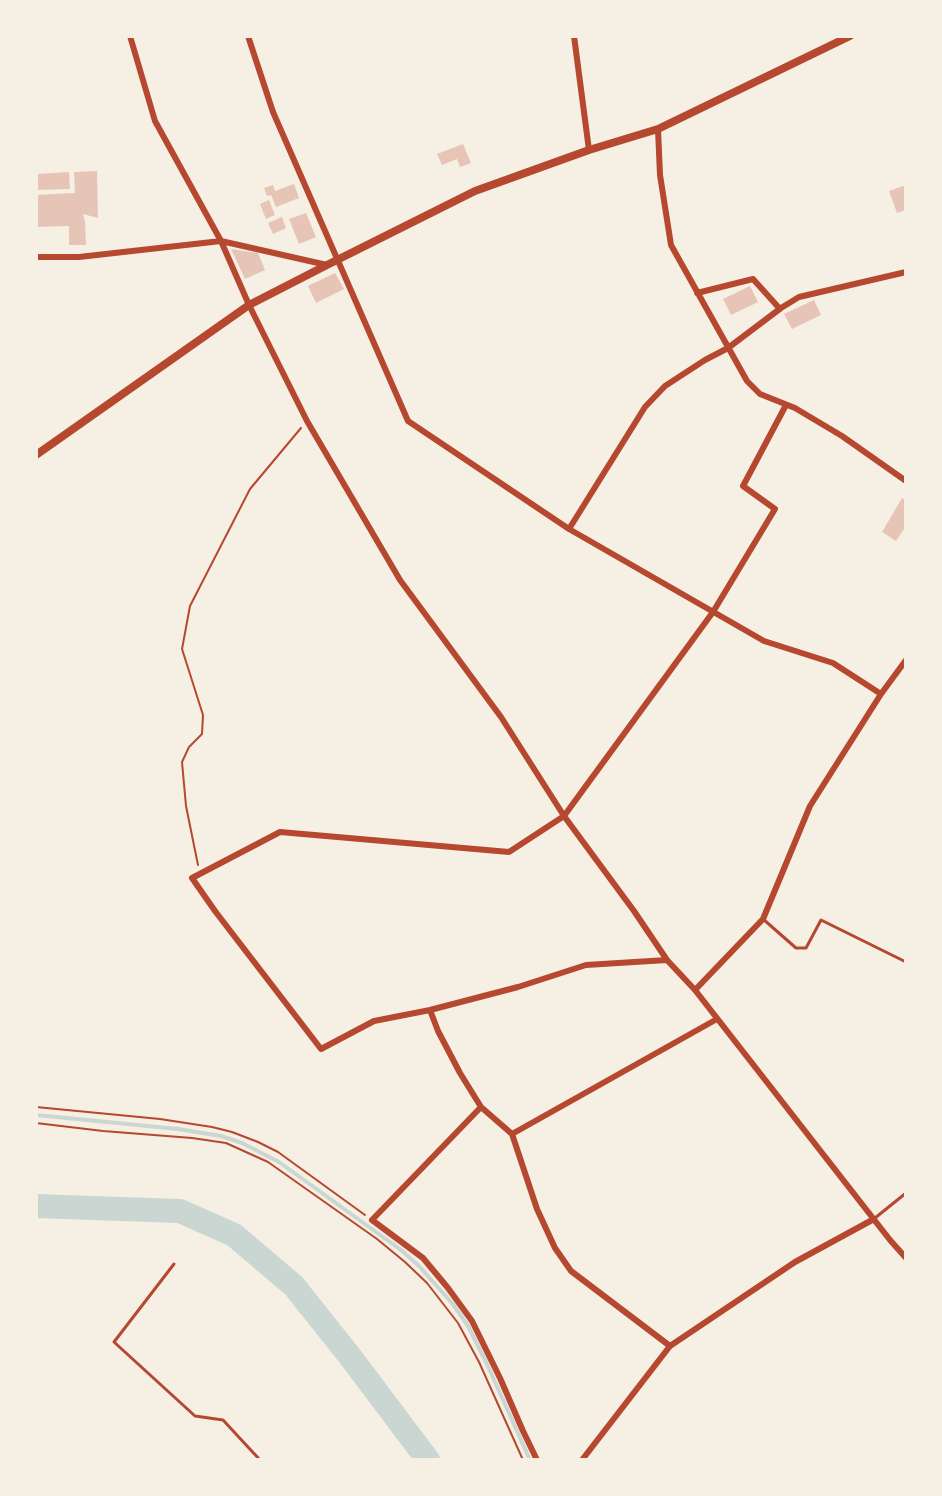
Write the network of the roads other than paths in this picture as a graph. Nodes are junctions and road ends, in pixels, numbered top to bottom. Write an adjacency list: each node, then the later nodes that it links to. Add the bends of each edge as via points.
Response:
1 (130, 36): 7 (street, via 155,121)
2 (248, 36): 9 (street, via 273,112)
3 (574, 36): 6 (street)
4 (850, 36): 5 (street)
5 (658, 129): 6 (street); 12 (street, via 670,244)
6 (589, 150): 9 (street, via 475,191)
7 (221, 241): 8 (street, via 79,257); 10 (street); 13 (street)
8 (36, 257)
9 (337, 260): 10 (street); 19 (street, via 408,421)
10 (327, 265): 13 (street)
11 (906, 272): 14 (street, via 800,297)
12 (698, 293): 14 (street, via 753,279); 15 (street)
13 (249, 305): 17 (street); 25 (street, via 307,421 400,580 501,717)
14 (780, 309): 15 (street)
15 (728, 348): 16 (street, via 759,394); 19 (street, via 665,386 645,407)
16 (786, 405): 18 (street, via 842,436); 20 (street, via 743,486 774,509)
17 (36, 455)
18 (906, 481)
19 (569, 529): 20 (street)
20 (713, 612): 24 (street, via 764,641 833,663); 25 (street)
21 (906, 660): 22 (street)
22 (899, 670): 23 (street); 24 (street)
23 (906, 676)
24 (881, 694): 26 (street, via 810,806)
25 (564, 816): 27 (street); 30 (street, via 509,852 280,832 192,878 321,1049 374,1021)
26 (763, 919): 28 (lane, via 796,948 806,948 821,920); 29 (street)
27 (667, 960): 29 (street); 30 (street, via 586,965)
28 (906, 962)
29 (695, 990): 31 (street)
30 (430, 1010): 32 (street)
31 (717, 1019): 33 (street); 35 (street)
32 (481, 1107): 33 (street); 40 (street, via 372,1220 423,1258 472,1321)
33 (512, 1134): 38 (street, via 537,1209 571,1271)
34 (906, 1193): 35 (lane)
35 (874, 1219): 36 (street); 38 (street, via 795,1262)
36 (906, 1258)
37 (174, 1264): 39 (lane, via 114,1342 195,1416 223,1420)
38 (670, 1346): 41 (street)
39 (260, 1460)
40 (537, 1460)
41 (582, 1460)

